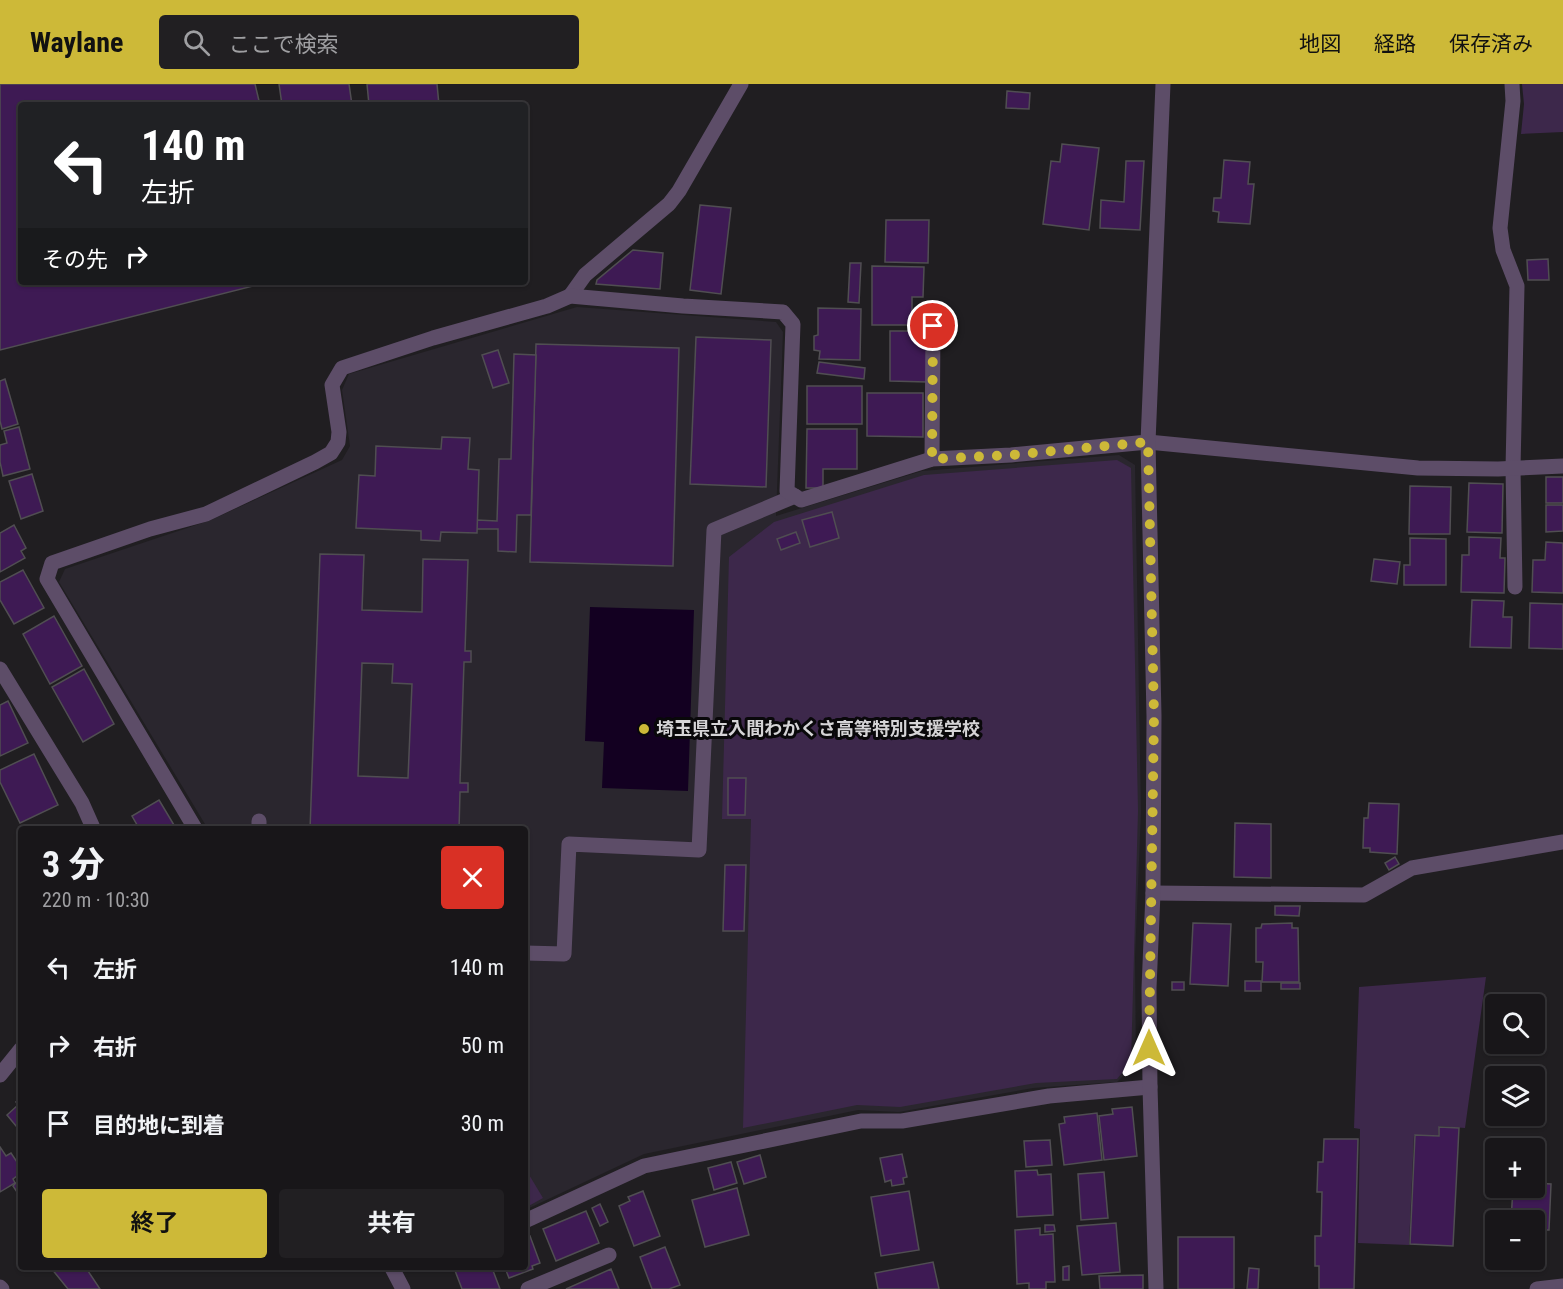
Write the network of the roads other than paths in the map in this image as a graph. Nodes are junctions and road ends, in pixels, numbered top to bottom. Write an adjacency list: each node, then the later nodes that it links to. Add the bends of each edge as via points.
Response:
1 (741, 84): 4 (street, via 669,204 585,275)
2 (1163, 84): 6 (street)
3 (1512, 84): 9 (street, via 1500,228 1516,286)
4 (570, 296): 10 (street, via 783,312 794,324 787,491); 14 (street, via 342,368 332,385 339,432 331,453 206,513 52,563 47,579)
5 (933, 326): 7 (street)
6 (1148, 442): 7 (street); 9 (street, via 1418,468); 16 (street)
7 (932, 459): 10 (street, via 801,500)
8 (1563, 466): 9 (street)
9 (1513, 468): 11 (street)
10 (795, 496): 17 (street, via 714,530 699,850 569,844 564,954)
11 (1515, 587)
12 (0, 669): 13 (street)
13 (92, 826)
14 (194, 826)
15 (1563, 842): 16 (street, via 1412,868 1364,895)
16 (1153, 893): 20 (street)
17 (528, 953)
18 (18, 1053): 19 (street)
19 (0, 1075)
20 (1149, 1087): 21 (street, via 1049,1096 902,1121 861,1121 644,1166); 27 (street)
21 (528, 1220)
22 (609, 1255): 26 (street)
23 (395, 1270): 25 (street)
24 (1563, 1286): 28 (street)
25 (404, 1289)
26 (528, 1289)
27 (1156, 1289)
28 (1537, 1289)

